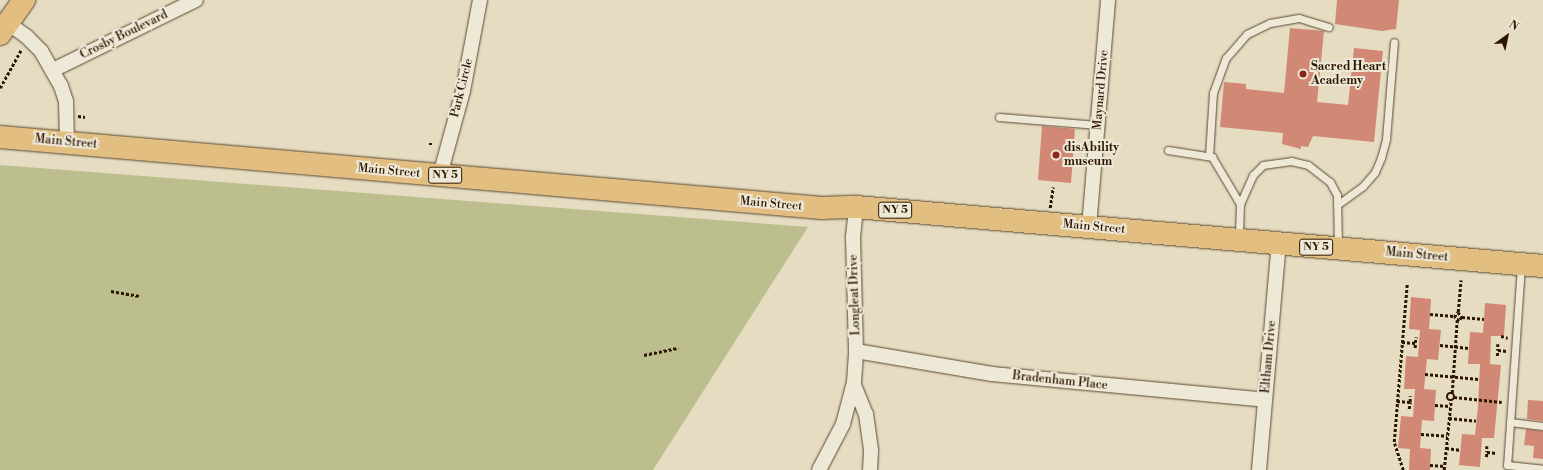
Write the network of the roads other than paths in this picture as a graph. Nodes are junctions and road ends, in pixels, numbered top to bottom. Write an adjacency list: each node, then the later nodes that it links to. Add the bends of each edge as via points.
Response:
1 (24, 0): 6 (main road)
2 (196, 0): 8 (street, Crosby Boulevard)
3 (480, 0): 15 (street, Park Circle, via 463,91)
4 (1108, 0): 10 (street, Maynard Drive)
5 (1328, 27): 14 (lane, via 1299,18 1270,23 1247,34 1226,58 1213,93)
6 (4, 29): 8 (street, via 28,37)
7 (1394, 42): 17 (lane, via 1386,139 1381,158 1375,172 1363,186)
8 (53, 70): 12 (street, via 66,101)
9 (999, 117): 10 (lane)
10 (1098, 125): 19 (street, Maynard Drive)
11 (0, 138): 12 (main road, Main Street / NY 5)
12 (67, 142): 15 (main road, Main Street / NY 5)
13 (1168, 150): 14 (lane)
14 (1209, 156): 16 (lane)
15 (440, 175): 18 (main road, Main Street / NY 5, via 822,208)
16 (1240, 204): 17 (lane, via 1253,175 1264,165 1291,160 1308,165 1330,182 1337,195); 20 (lane)
17 (1338, 205): 22 (lane)
18 (856, 207): 19 (main road, Main Street / NY 5); 25 (street, Longleat Drive, via 853,237)
19 (1089, 227): 20 (main road, Main Street / NY 5)
20 (1239, 240): 21 (main road, Main Street / NY 5)
21 (1279, 243): 22 (main road, Main Street / NY 5); 27 (street, Eltham Drive)
22 (1338, 249): 23 (main road, Main Street / NY 5)
23 (1521, 264): 24 (main road, Main Street / NY 5); 28 (lane)
24 (1543, 266)
25 (856, 351): 26 (street, Longleat Drive); 27 (street, Bradenham Place, via 992,374)
26 (854, 382): 31 (street, Longleat Drive, via 843,424); 32 (street, Longleat Drive, via 868,425)
27 (1265, 400): 33 (street, Eltham Drive)
28 (1510, 422): 29 (lane); 30 (lane, via 1507,465)
29 (1543, 426)
30 (1543, 469)
31 (819, 470)
32 (870, 470)
33 (1259, 470)

